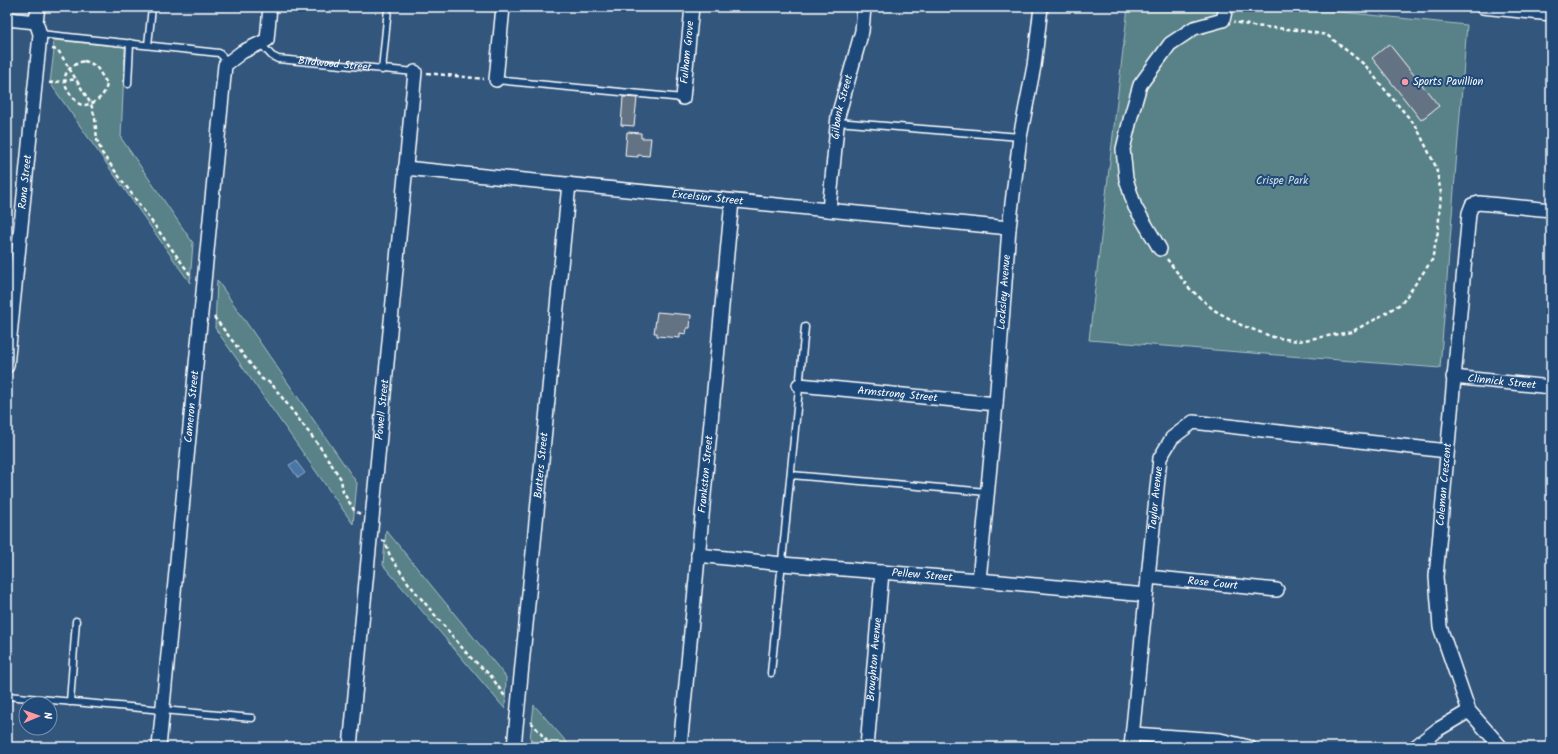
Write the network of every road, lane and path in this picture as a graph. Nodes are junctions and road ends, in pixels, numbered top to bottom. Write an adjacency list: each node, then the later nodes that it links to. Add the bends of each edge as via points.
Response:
1 (38, 7): 13 (street, Rona Street)
2 (152, 7): 16 (lane)
3 (270, 7): 15 (street, via 267,40)
4 (503, 7): 23 (street)
5 (692, 7): 27 (street, Fulham Grove)
6 (864, 7): 29 (street, Gilbank Street, via 862,31)
7 (1041, 7): 30 (street, Locksley Avenue, via 1034,66)
8 (1482, 7): 11 (street)
9 (388, 9): 20 (lane)
10 (1225, 13): 38 (street, via 1194,28 1170,44 1140,85 1131,116 1123,149 1126,179 1135,207); 38 (path, via 1253,26 1327,35 1366,65 1416,126 1436,167 1441,193 1432,260 1402,303 1374,320 1351,332 1298,341 1273,337 1214,310 1189,288)
11 (1551, 14)
12 (7, 19): 13 (street)
13 (38, 28): 14 (lane); 37 (street, Rona Street)
14 (130, 43): 16 (lane); 26 (lane)
15 (261, 44): 18 (street, via 242,52); 20 (lane, Birdwood Street, via 278,59)
16 (148, 45): 18 (lane, via 219,53)
17 (52, 50): 19 (path, via 58,50)
18 (227, 64): 63 (street, Cameron Street)
19 (69, 68): 22 (path); 24 (path); 28 (path, via 84,61 99,68 107,88 101,97)
20 (382, 70): 21 (lane, Birdwood Street)
21 (415, 72): 23 (path); 31 (street, Powell Street)
22 (77, 79): 24 (path); 28 (path)
23 (496, 80): 27 (lane)
24 (65, 81): 25 (path); 28 (path, via 69,92 79,104)
25 (49, 83)
26 (128, 84)
27 (683, 98)
28 (91, 104): 39 (path, via 97,140 102,153)
29 (837, 122): 30 (lane); 34 (street, Gilbank Street)
30 (1020, 137): 36 (street, Locksley Avenue)
31 (405, 168): 32 (street, Excelsior Street); 50 (street, Powell Street)
32 (569, 184): 33 (street, Excelsior Street); 70 (street, Butters Street)
33 (732, 200): 34 (street, Excelsior Street); 51 (street, Frankston Street)
34 (829, 210): 36 (street, Excelsior Street)
35 (1551, 210): 43 (street, Coleman Crescent, via 1479,203 1472,205)
36 (1009, 228): 46 (street, Locksley Avenue)
37 (13, 246): 42 (street, Rona Street)
38 (1160, 250)
39 (192, 277)
40 (214, 317): 50 (path, via 262,379 272,383 320,447 341,479 342,492 354,510 365,517)
41 (805, 327): 44 (lane)
42 (7, 366)
43 (1453, 376): 45 (street, Clinnick Street); 47 (street, Coleman Crescent)
44 (799, 385): 46 (street, Armstrong Street); 48 (lane)
45 (1551, 387)
46 (996, 404): 49 (street, Locksley Avenue)
47 (1447, 450): 54 (street, Taylor Avenue, via 1193,422 1172,438 1160,458); 64 (street, Coleman Crescent, via 1436,577 1440,627)
48 (791, 475): 49 (lane); 52 (lane)
49 (987, 492): 55 (street, Locksley Avenue)
50 (371, 530): 61 (path, via 376,540 385,541 390,556 409,584 469,656 491,676); 69 (street, Powell Street)
51 (698, 555): 52 (street, Pellew Street); 72 (street, Frankston Street)
52 (782, 564): 53 (street, Pellew Street); 59 (lane)
53 (882, 572): 55 (street, Pellew Street); 73 (street, Broughton Avenue)
54 (1148, 577): 56 (street, Rose Court); 57 (street, Taylor Avenue)
55 (979, 580): 57 (street, Pellew Street)
56 (1277, 590)
57 (1146, 595): 67 (street, Taylor Avenue)
58 (76, 621): 62 (lane)
59 (771, 673)
60 (7, 696): 62 (lane)
61 (506, 698)
62 (70, 702): 63 (lane)
63 (162, 709): 65 (lane); 68 (street, Cameron Street)
64 (1469, 711): 76 (street); 77 (street, Coleman Crescent)
65 (252, 718)
66 (531, 722): 71 (path)
67 (1133, 734): 74 (street, Taylor Avenue); 75 (street, via 1220,740)
68 (159, 747)
69 (350, 747)
70 (514, 747)
71 (552, 747)
72 (680, 747)
73 (867, 747)
74 (1131, 747)
75 (1250, 747)
76 (1415, 747)
77 (1501, 747)

